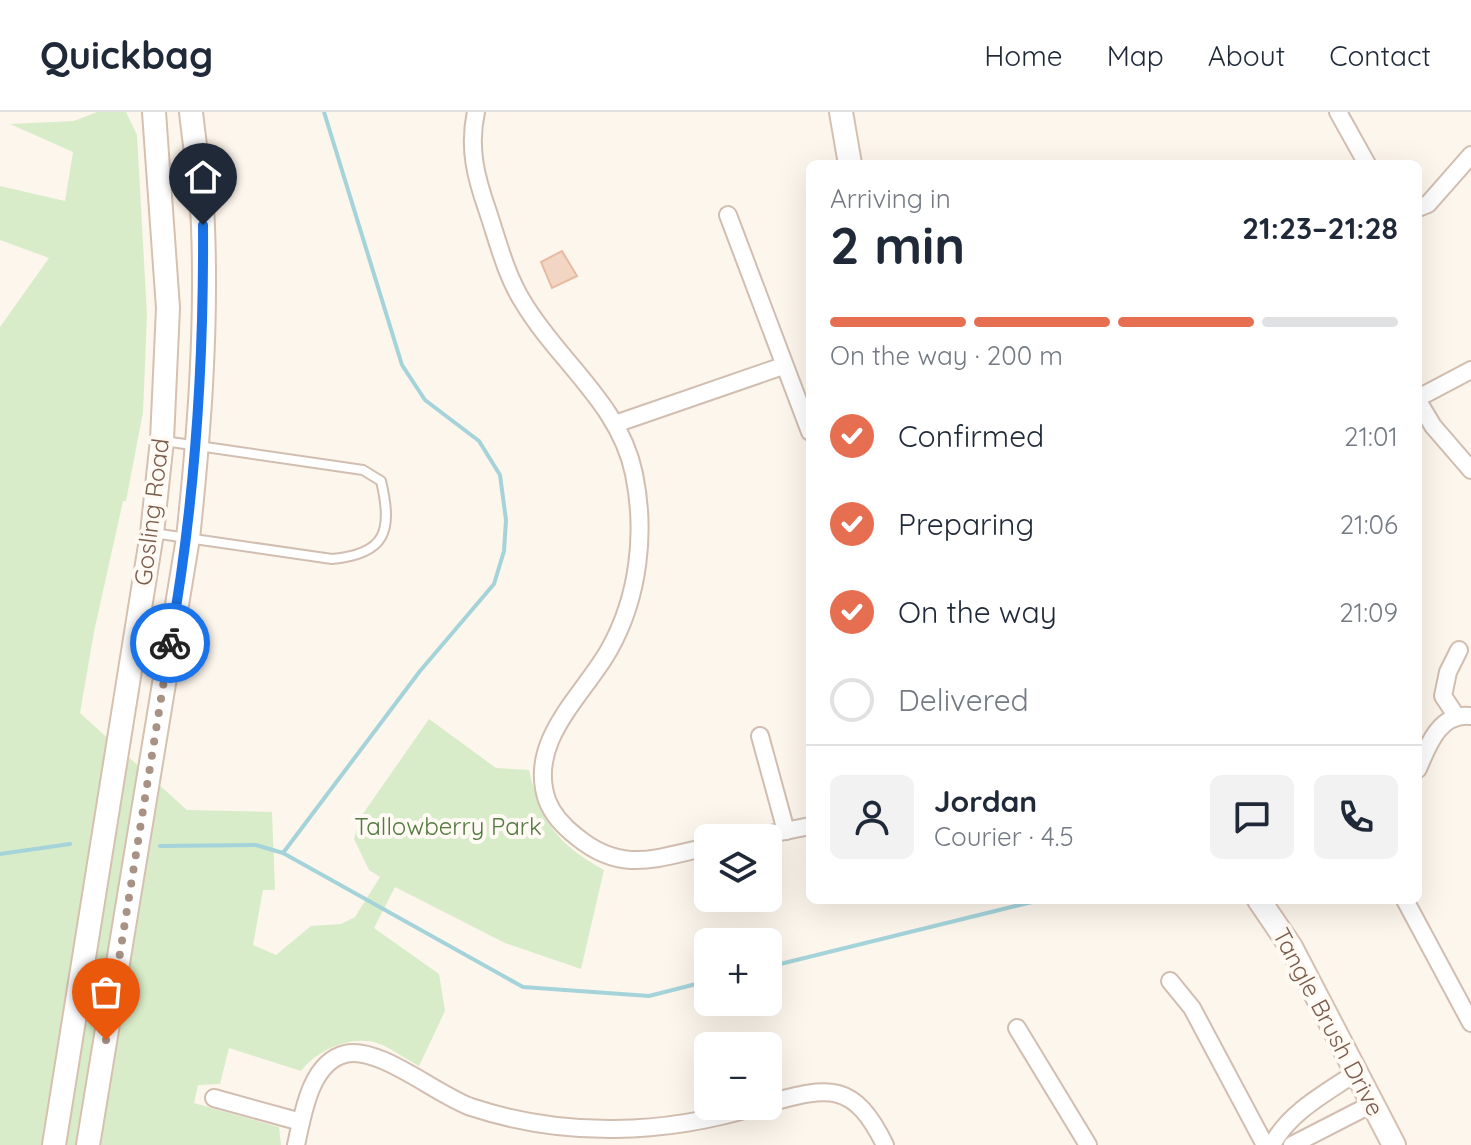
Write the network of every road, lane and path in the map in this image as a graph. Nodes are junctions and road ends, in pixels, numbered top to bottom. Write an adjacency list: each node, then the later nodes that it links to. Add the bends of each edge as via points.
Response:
1 (154, 112): 17 (main road, Gosling Road, via 168,308)
2 (191, 112): 18 (main road, Gosling Road, via 203,225)
3 (841, 112): 7 (main road)
4 (1338, 112): 8 (street)
5 (475, 113): 16 (street, via 473,160 509,273 523,302)
6 (1471, 155): 9 (street)
7 (849, 160)
8 (1365, 160)
9 (1422, 206)
10 (728, 215): 11 (street)
11 (783, 366): 15 (street); 16 (street)
12 (1471, 370): 13 (street)
13 (1422, 398)
14 (1422, 407): 19 (street)
15 (806, 422)
16 (615, 424): 29 (street, via 634,475 639,514 632,592 609,650 554,732 541,776 563,826 596,853 634,861)
17 (162, 440): 18 (lane); 20 (main road, Gosling Road)
18 (198, 445): 21 (main road, Gosling Road); 21 (lane, via 363,470 381,481 387,523 378,544 362,556 332,559)
19 (1471, 470)
20 (152, 533): 21 (lane); 42 (main road, Gosling Road)
21 (188, 538): 43 (main road, Gosling Road)
22 (1459, 650): 23 (street, via 1443,696)
23 (1464, 716): 25 (street, via 1438,730)
24 (760, 736): 27 (street)
25 (1422, 761)
26 (806, 827): 27 (street)
27 (786, 831): 28 (street)
28 (782, 832)
29 (694, 850)
30 (1262, 904): 35 (main road, Tangle Brush Drive, via 1291,947)
31 (1407, 904): 33 (street)
32 (1170, 981): 47 (street, via 1192,1008)
33 (1471, 1023)
34 (1017, 1028): 46 (street)
35 (1357, 1072): 38 (main road, Tangle Brush Drive); 48 (street, via 1311,1102 1280,1130)
36 (214, 1098): 40 (street)
37 (782, 1100): 45 (street, via 824,1090 846,1094 860,1103)
38 (1372, 1104): 49 (street); 50 (main road, Tangle Brush Drive)
39 (705, 1120): 41 (street)
40 (301, 1122): 41 (street, via 327,1063 349,1052 369,1054 470,1106); 44 (street)
41 (573, 1137)
42 (54, 1145)
43 (88, 1145)
44 (296, 1145)
45 (885, 1145)
46 (1088, 1145)
47 (1265, 1145)
48 (1272, 1145)
49 (1292, 1145)
50 (1394, 1145)

